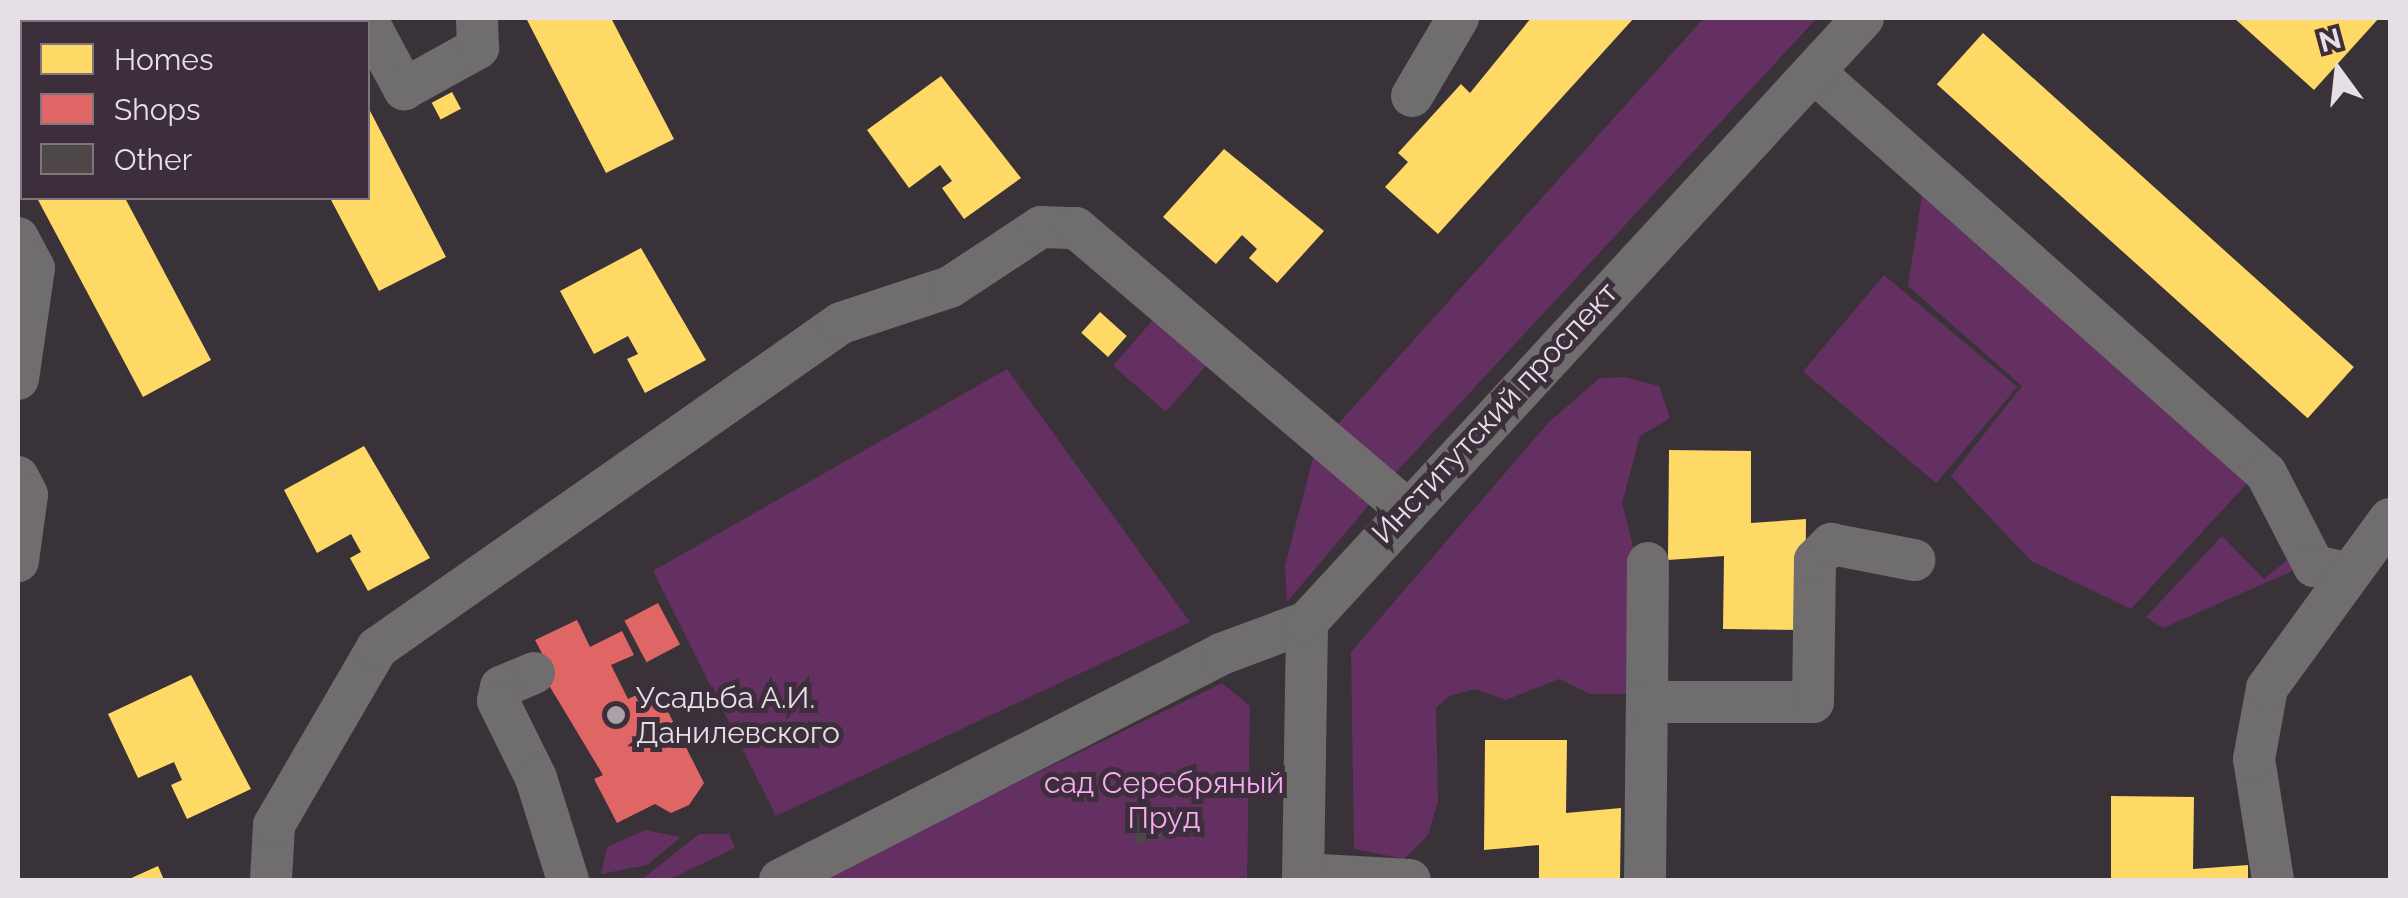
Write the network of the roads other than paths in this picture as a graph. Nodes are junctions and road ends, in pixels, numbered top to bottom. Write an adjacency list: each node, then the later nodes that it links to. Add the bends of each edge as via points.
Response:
1 (476, 18): 4 (street, via 478,48 404,89)
2 (1458, 18): 6 (street)
3 (1862, 18): 5 (street, Институтский проспект)
4 (370, 25)
5 (1814, 72): 10 (street, Институтский проспект); 15 (street, via 2266,473 2314,566)
6 (1412, 96)
7 (18, 238): 8 (street, via 34,268)
8 (18, 379)
9 (18, 477): 13 (street, via 27,495)
10 (1405, 508): 16 (street, Институтский проспект); 20 (street, via 1076,228 1041,226 950,287 841,323 377,648 274,826)
11 (2390, 519): 15 (street)
12 (1914, 560): 18 (street, via 1831,544 1815,560 1814,702)
13 (18, 562)
14 (1648, 563): 18 (street)
15 (2343, 572): 25 (street, via 2266,688 2254,760)
16 (1307, 622): 19 (street); 22 (street, via 1221,654)
17 (534, 673): 21 (street, via 501,687 498,701 536,778)
18 (1647, 702): 24 (street)
19 (1303, 878): 23 (street)
20 (272, 880)
21 (568, 880)
22 (780, 880)
23 (1410, 880)
24 (1645, 880)
25 (2272, 880)

